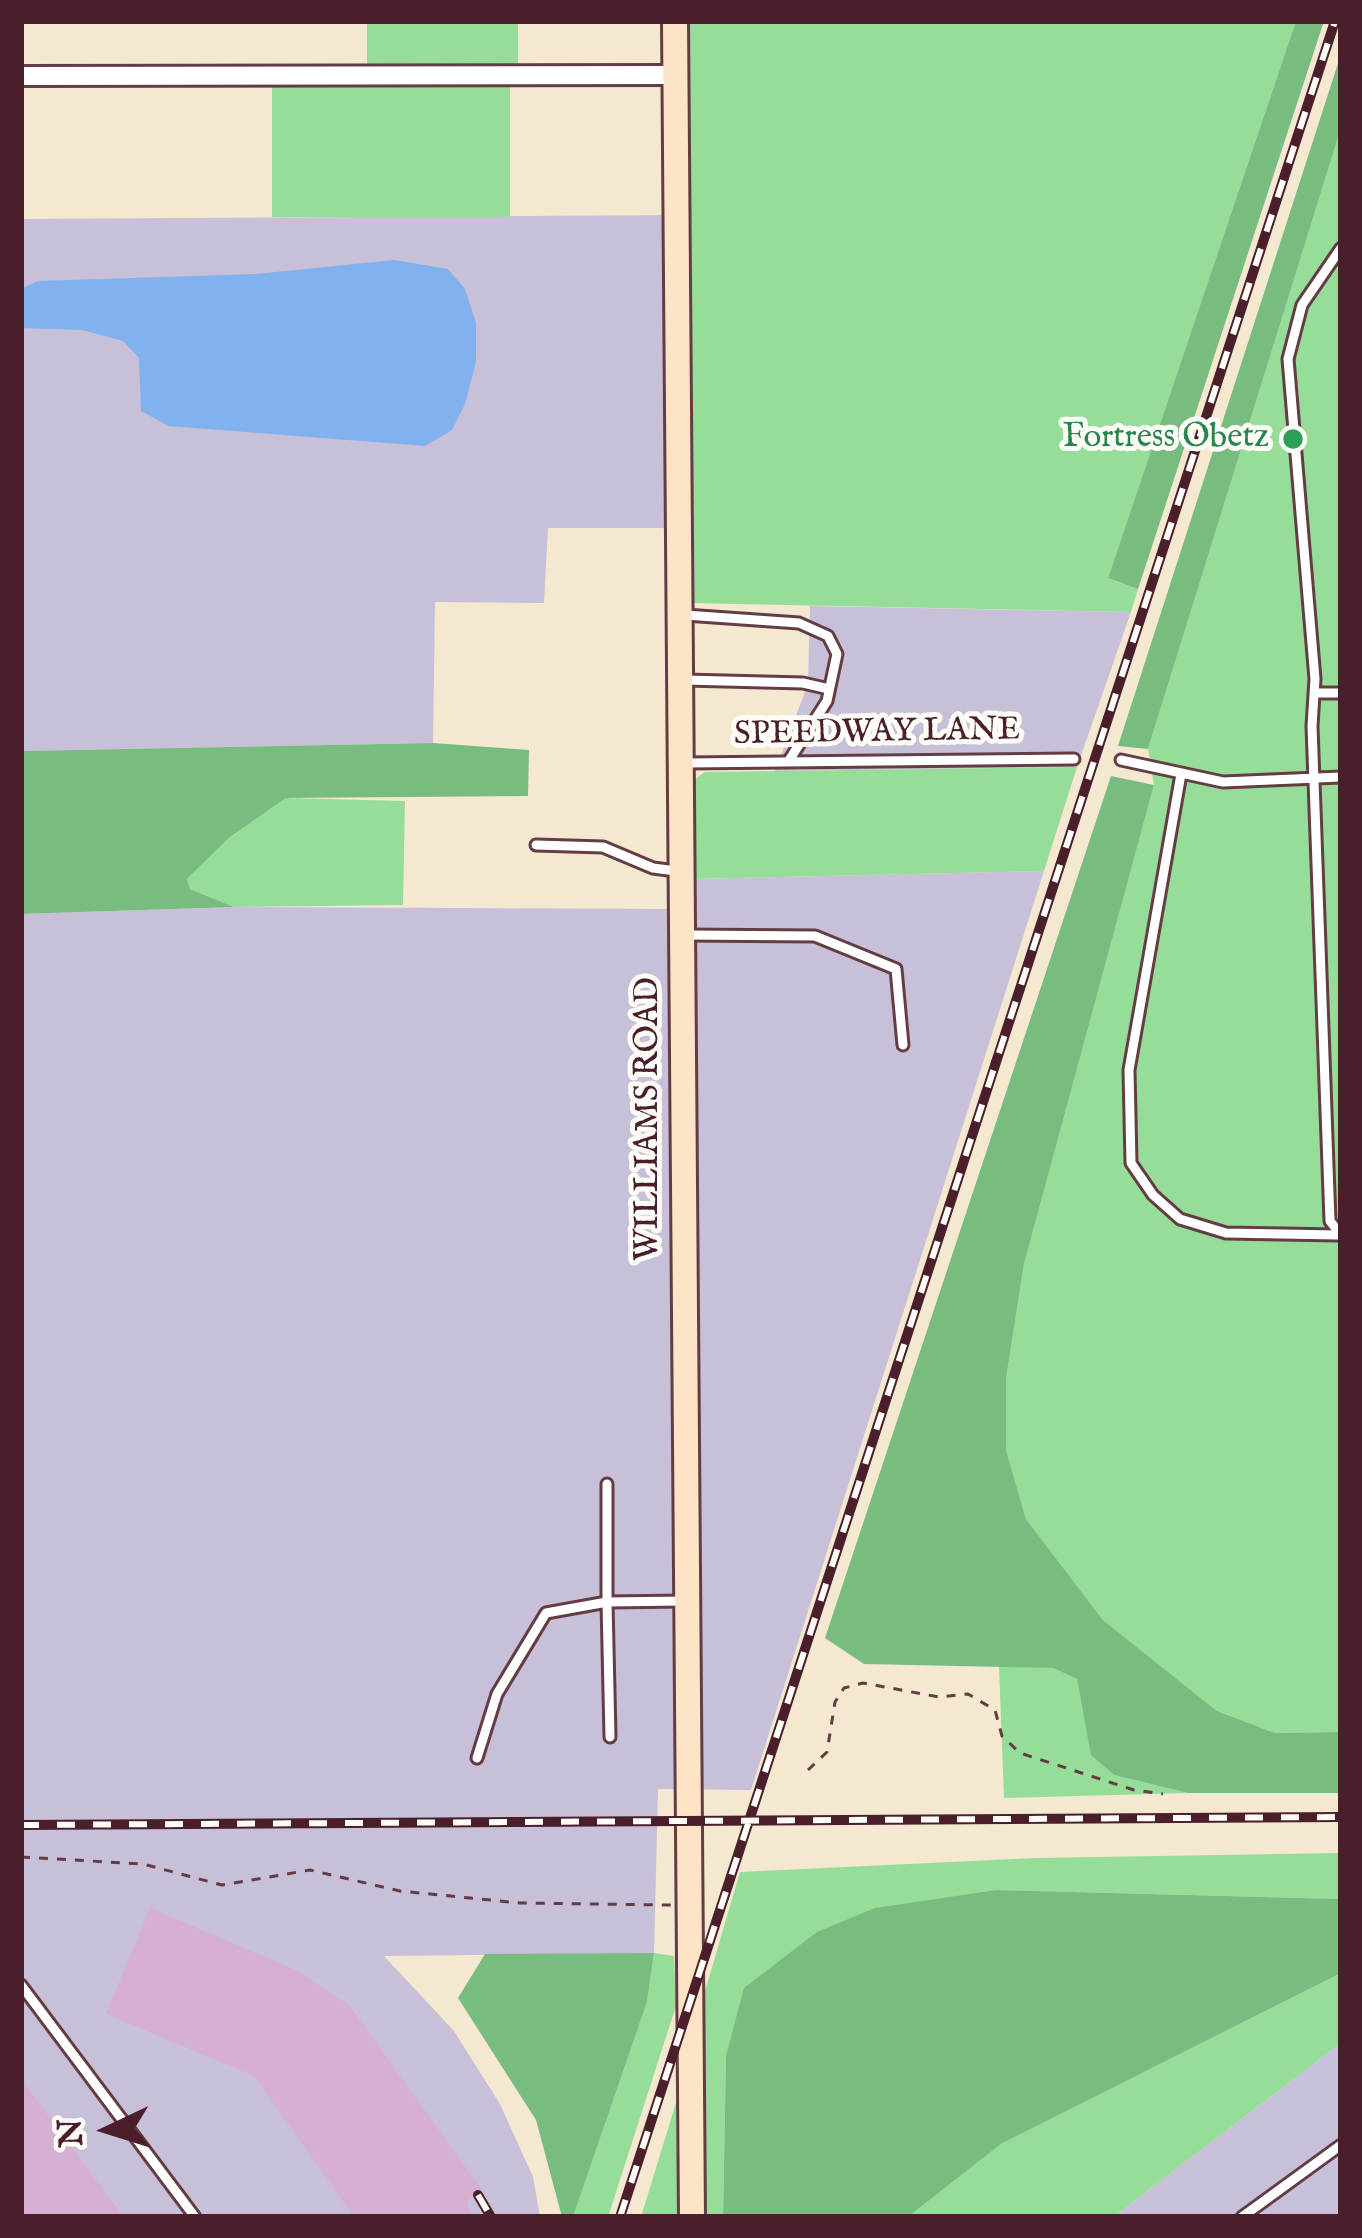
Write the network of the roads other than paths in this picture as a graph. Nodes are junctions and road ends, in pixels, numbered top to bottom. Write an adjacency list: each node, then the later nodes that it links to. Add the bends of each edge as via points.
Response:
1 (675, 21): 2 (main road, WILLIAMS ROAD)
2 (676, 75): 3 (street); 5 (main road, WILLIAMS ROAD)
3 (21, 76)
4 (1341, 248): 8 (lane, via 1302,305 1288,359)
5 (680, 615): 6 (main road, WILLIAMS ROAD); 7 (lane, via 799,623 828,636 837,654)
6 (680, 680): 7 (lane); 13 (main road, WILLIAMS ROAD)
7 (829, 689): 12 (lane)
8 (1314, 693): 9 (lane); 16 (lane)
9 (1341, 693)
10 (1074, 759): 12 (lane, SPEEDWAY LANE)
11 (1120, 760): 14 (lane)
12 (788, 762): 13 (lane, SPEEDWAY LANE)
13 (680, 763): 18 (main road, WILLIAMS ROAD)
14 (1181, 774): 16 (lane, via 1246,782); 21 (lane, via 1130,1070 1131,1163 1180,1219 1226,1233)
15 (1341, 777): 16 (lane)
16 (1314, 778): 21 (lane, via 1330,1221)
17 (536, 845): 18 (lane, via 603,848)
18 (682, 872): 19 (main road, WILLIAMS ROAD)
19 (682, 935): 20 (lane, via 815,936 896,969); 23 (main road, WILLIAMS ROAD)
20 (903, 1045)
21 (1340, 1235)
22 (607, 1484): 24 (lane)
23 (686, 1601): 24 (lane); 30 (main road, WILLIAMS ROAD)
24 (607, 1602): 25 (lane); 26 (lane, via 546,1612 496,1694)
25 (610, 1737)
26 (476, 1758)
27 (21, 1985): 29 (lane)
28 (1341, 2145): 31 (lane)
29 (195, 2217)
30 (692, 2217)
31 (1242, 2217)

